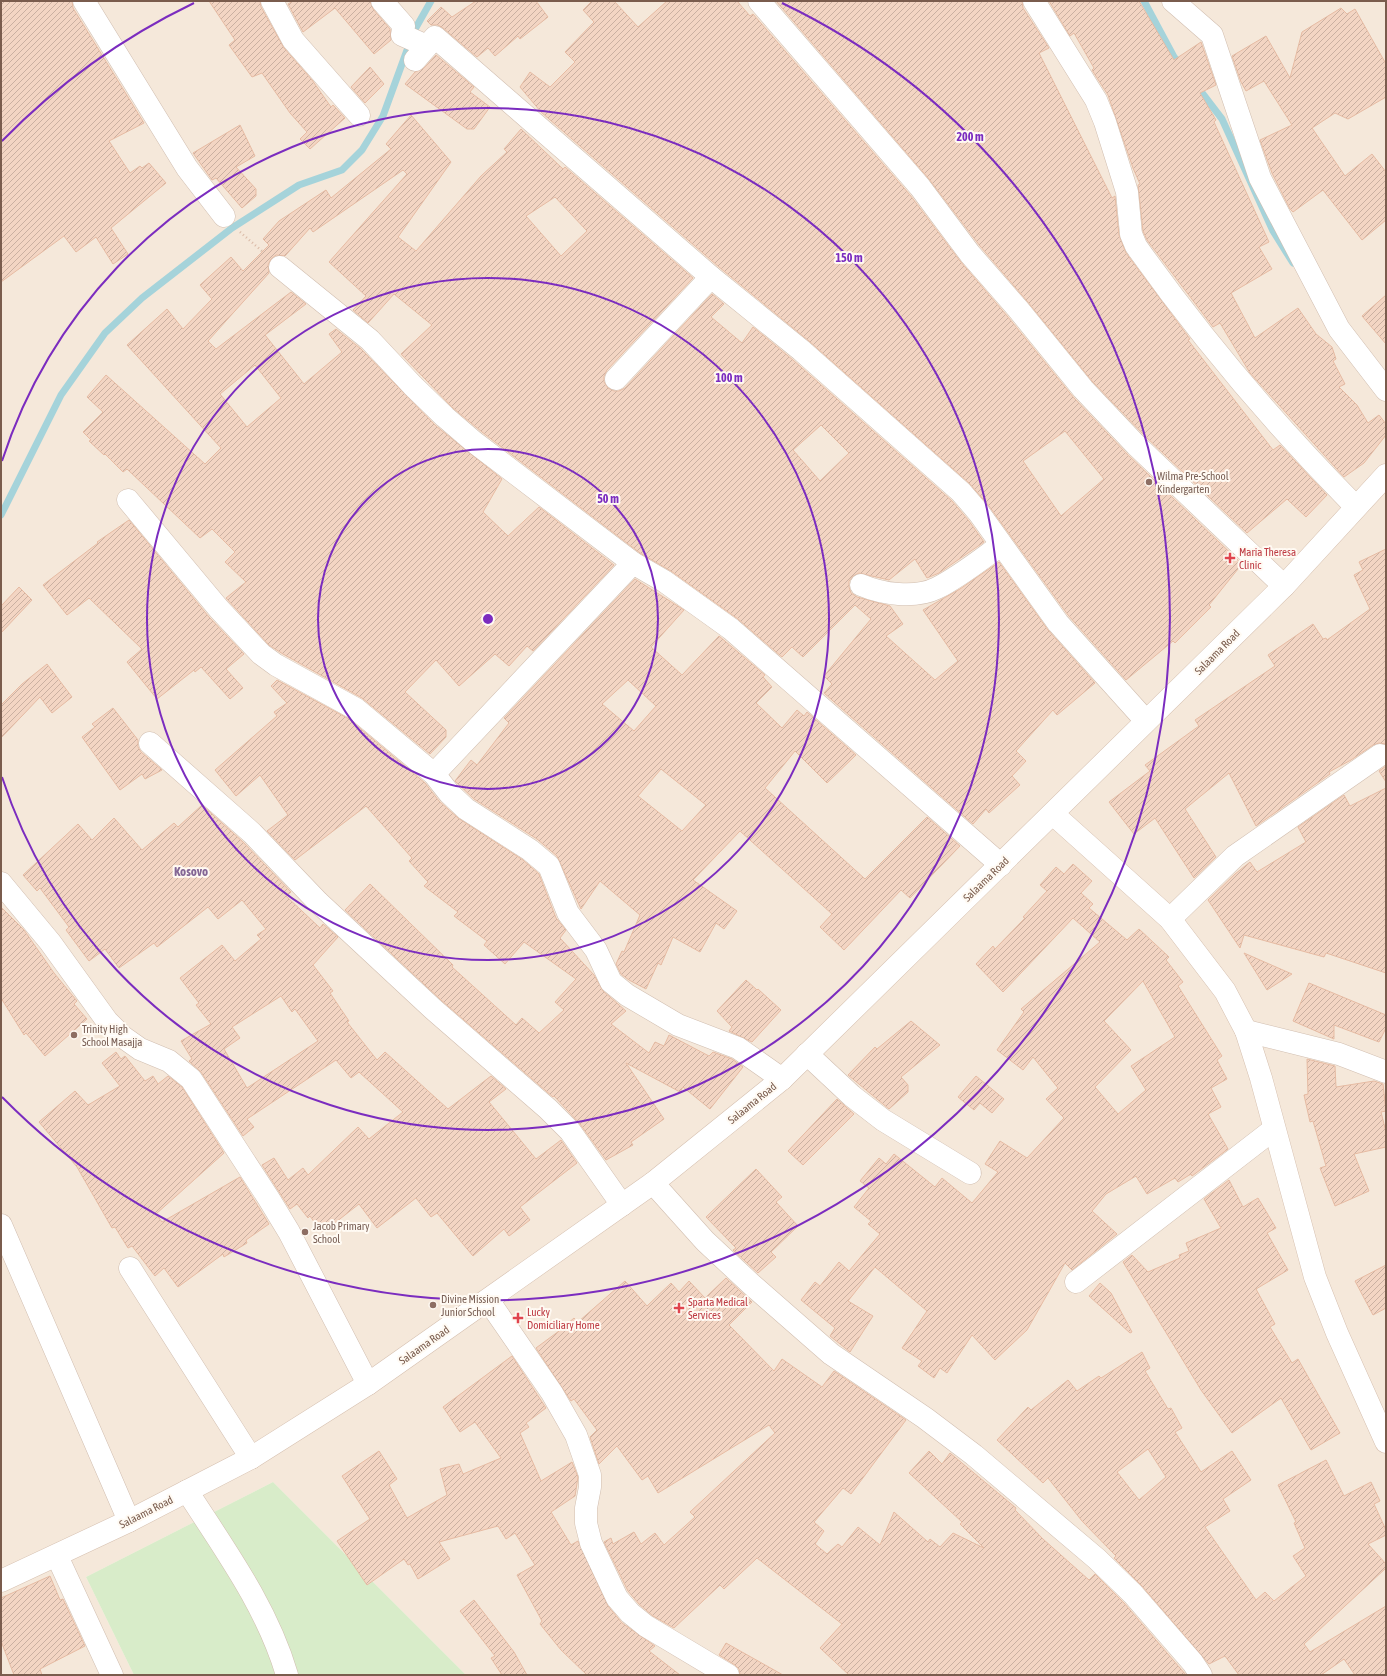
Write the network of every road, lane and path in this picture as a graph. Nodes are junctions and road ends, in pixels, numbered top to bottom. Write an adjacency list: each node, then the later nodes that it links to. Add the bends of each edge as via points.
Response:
1 (84, 1): 8 (street, via 187,168)
2 (272, 1): 7 (street, via 292,40)
3 (382, 1): 10 (street, via 404,26 402,35 417,46 435,37)
4 (759, 1): 19 (street, via 920,187 970,254 1083,389 1136,445)
5 (1034, 1): 15 (street, via 1096,100 1127,192 1130,234 1136,246 1267,414)
6 (1173, 1): 12 (street, via 1212,35 1260,178 1339,329)
7 (359, 115)
8 (224, 216)
9 (280, 267): 17 (street, via 370,340 413,386 474,442)
10 (711, 277): 11 (street); 16 (street, via 801,350 961,492)
11 (616, 379)
12 (1386, 390)
13 (1386, 475): 15 (street, Salaama Road)
14 (128, 500): 23 (street, via 219,609 261,654 276,665 356,709)
15 (1356, 508): 19 (street, Salaama Road)
16 (1001, 545): 18 (street, via 936,589 897,594 874,590); 20 (street, via 1058,623)
17 (633, 563): 23 (street); 25 (street, via 731,629)
18 (861, 584)
19 (1284, 586): 20 (street, Salaama Road)
20 (1146, 721): 24 (street, Salaama Road)
21 (150, 743): 35 (street, via 252,833 318,902 433,1009 548,1109 570,1131)
22 (1380, 754): 27 (street, via 1235,856)
23 (434, 774): 31 (street, via 466,809 530,850 549,866 568,913 596,950 611,982 627,995 678,1025 738,1048)
24 (1053, 814): 25 (street, Salaama Road); 27 (street)
25 (1001, 865): 29 (street, Salaama Road)
26 (1, 883): 40 (street, via 50,942 107,1021 140,1049 169,1061 191,1079 289,1232)
27 (1170, 919): 28 (street, via 1224,991)
28 (1246, 1031): 30 (street, via 1339,1054); 32 (street)
29 (807, 1054): 31 (street, Salaama Road); 33 (street, via 852,1096 883,1120)
30 (1385, 1069)
31 (782, 1079): 34 (street, Salaama Road)
32 (1274, 1129): 38 (street); 41 (street, via 1315,1277)
33 (970, 1173)
34 (653, 1183): 35 (street, Salaama Road); 50 (street, via 705,1241 831,1354 974,1455 1097,1559 1133,1594)
35 (622, 1205): 39 (street, Salaama Road)
36 (1, 1225): 44 (street)
37 (130, 1268): 42 (street)
38 (1076, 1282)
39 (488, 1300): 40 (street, Salaama Road); 49 (street, via 552,1393 576,1435 590,1476 586,1523 591,1543 617,1598 646,1626)
40 (368, 1384): 42 (street, Salaama Road)
41 (1386, 1442)
42 (251, 1458): 43 (street, Salaama Road)
43 (187, 1491): 44 (street, Salaama Road); 48 (street, via 259,1603)
44 (129, 1521): 45 (street, Salaama Road)
45 (57, 1556): 46 (street, Salaama Road); 47 (street)
46 (1, 1581)
47 (112, 1675)
48 (287, 1675)
49 (728, 1675)
50 (1201, 1675)

